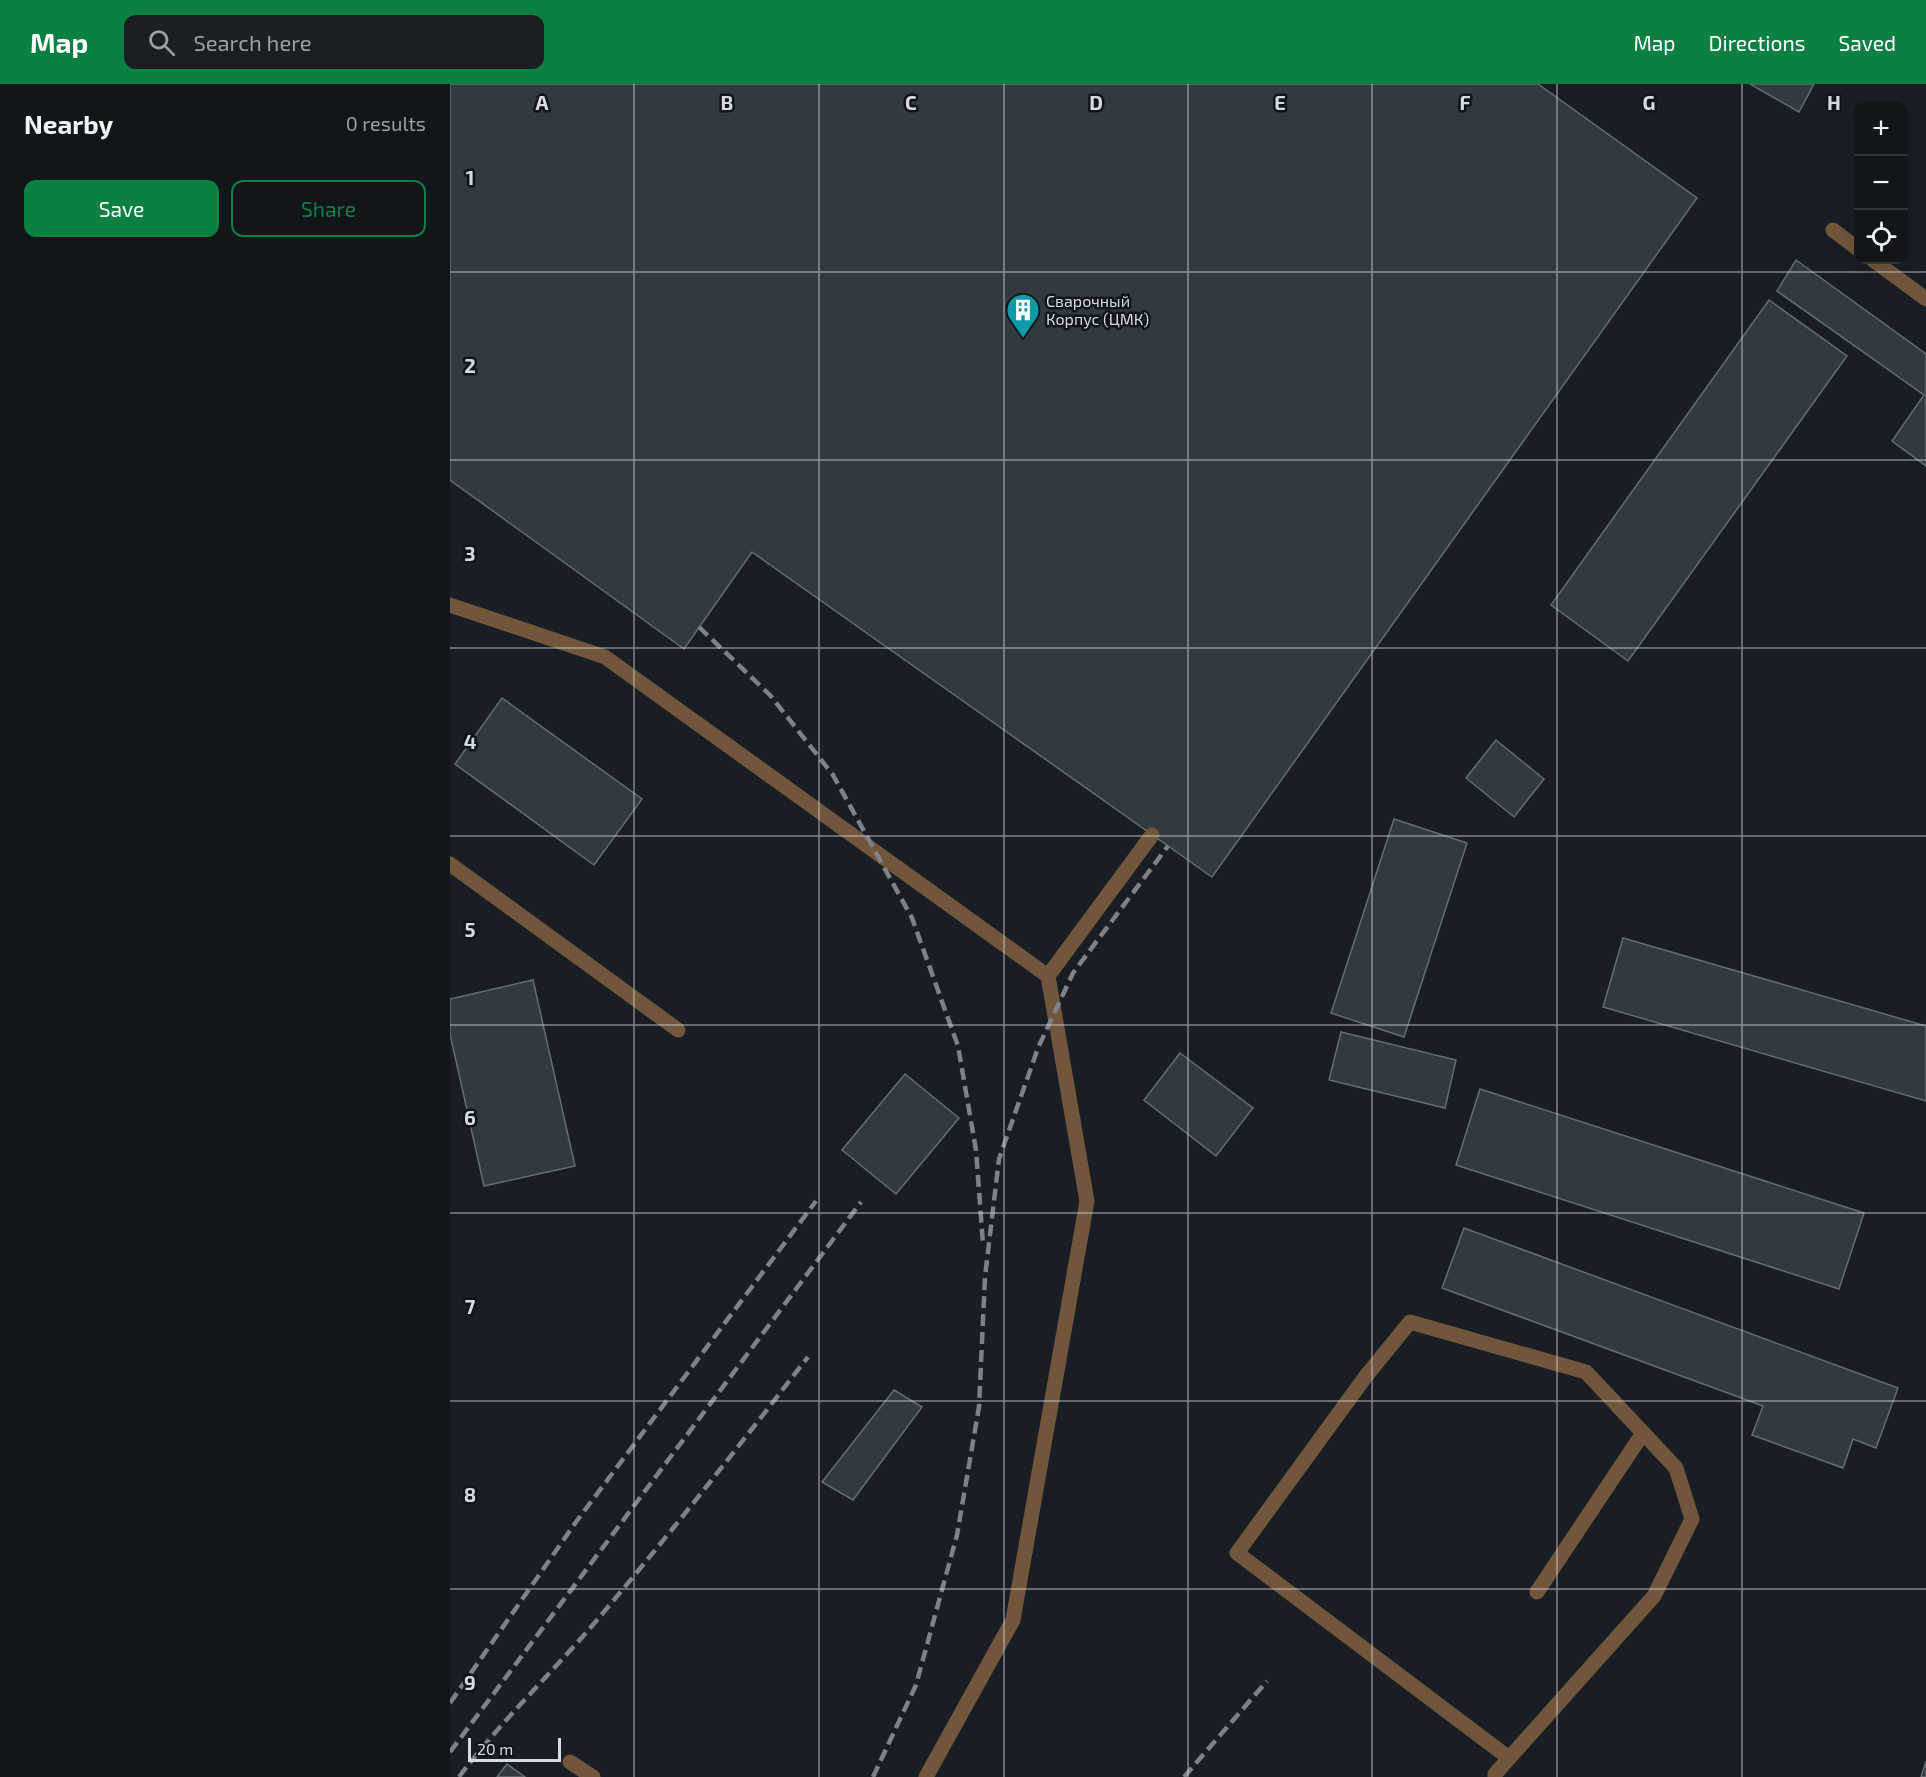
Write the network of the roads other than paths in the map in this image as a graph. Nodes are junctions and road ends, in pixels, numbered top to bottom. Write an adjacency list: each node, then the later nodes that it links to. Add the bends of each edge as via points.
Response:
1 (1833, 230): 2 (lane)
2 (1854, 246)
3 (1878, 264): 4 (lane)
4 (1926, 299)
5 (450, 605): 8 (lane, via 605,657)
6 (1152, 834): 8 (lane)
7 (450, 864): 9 (lane)
8 (1048, 976): 15 (lane, via 1087,1201 1013,1620)
9 (678, 1030)
10 (1643, 1433): 11 (lane); 12 (lane, via 1676,1468 1692,1519 1654,1596); 12 (lane, via 1586,1372 1410,1322 1237,1553)
11 (1537, 1592)
12 (1509, 1758): 16 (lane)
13 (570, 1761): 14 (lane)
14 (593, 1777)
15 (926, 1777)
16 (1495, 1777)

